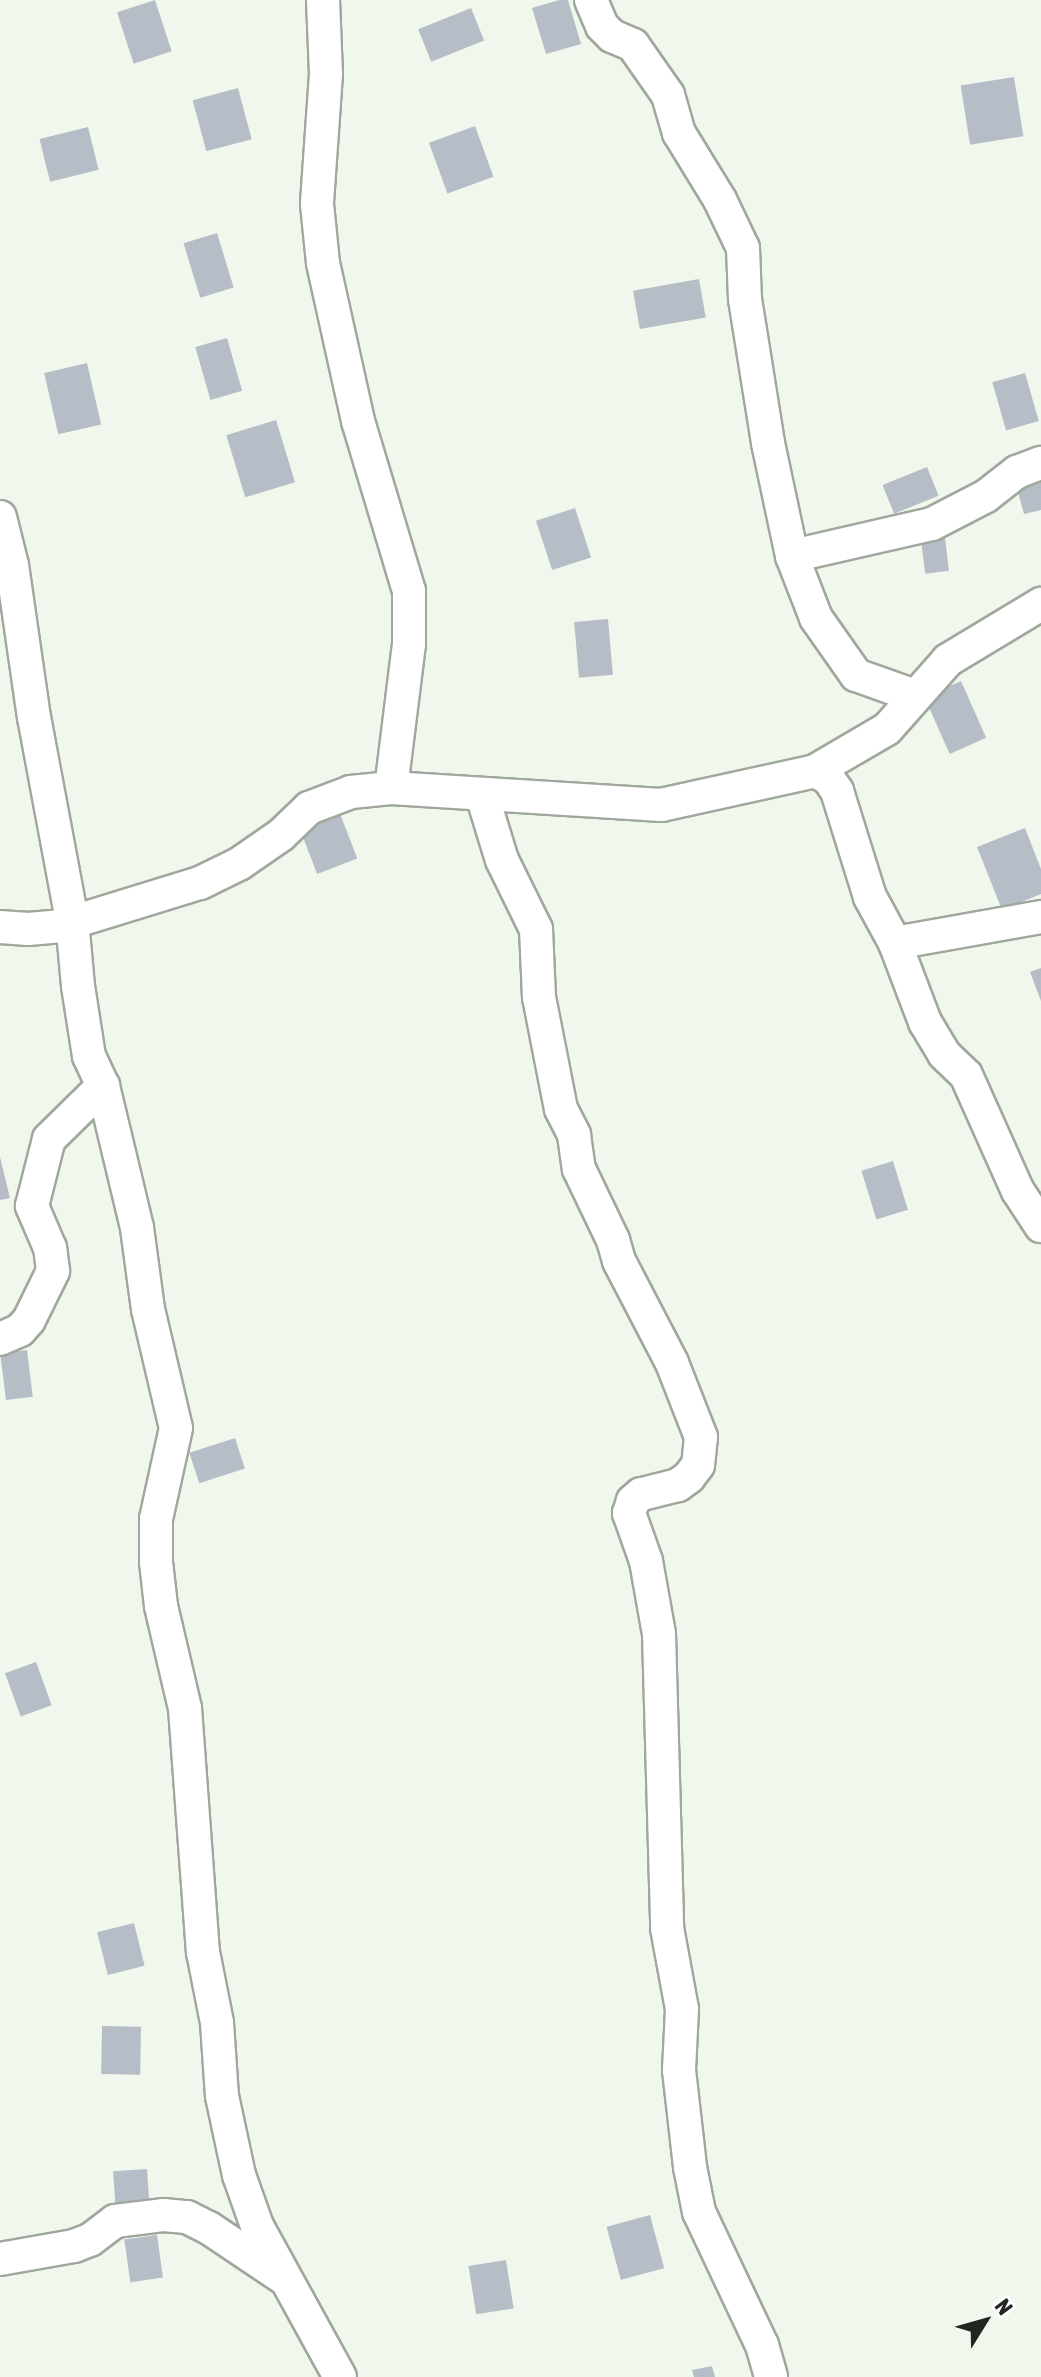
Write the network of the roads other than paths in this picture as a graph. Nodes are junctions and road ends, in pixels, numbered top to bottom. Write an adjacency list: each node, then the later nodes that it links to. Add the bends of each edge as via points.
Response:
1 (323, 0): 9 (street, via 326,74 317,204 323,263 358,421 409,591 409,644)
2 (591, 0): 5 (street, via 602,26 633,45 668,95 679,133 743,248 755,371)
3 (1041, 463): 5 (street, via 932,524)
4 (0, 517): 12 (street)
5 (792, 556): 7 (street, via 816,618 856,675)
6 (1041, 604): 7 (street, via 948,660)
7 (915, 696): 8 (street, via 887,729)
8 (815, 771): 10 (street, via 661,805); 14 (street, via 837,791 870,897)
9 (391, 788): 10 (street); 12 (street, via 351,792 309,808 239,864 200,883)
10 (482, 795): 21 (street, via 502,860 536,929 541,1012 579,1169 672,1363 701,1437 698,1465 689,1477 641,1494 629,1513 646,1561 659,1634 667,1928 682,2009 679,2070 690,2167 699,2212 762,2345)
11 (1041, 917): 14 (street)
12 (72, 920): 13 (street, via 60,926); 15 (street, via 89,1056)
13 (0, 927)
14 (895, 943): 16 (street, via 925,1022 944,1054 966,1075 1018,1191)
15 (103, 1086): 17 (street, via 49,1139 32,1206 50,1248 53,1271 29,1320); 19 (street, via 176,1428 156,1519 156,1562 185,1708 203,1952 217,2023 222,2096 257,2226)
16 (1041, 1226)
17 (0, 1339)
18 (0, 2259): 19 (street, via 74,2246 115,2221 163,2215 187,2217 209,2228)
19 (285, 2279): 20 (street)
20 (340, 2377)
21 (771, 2377)

